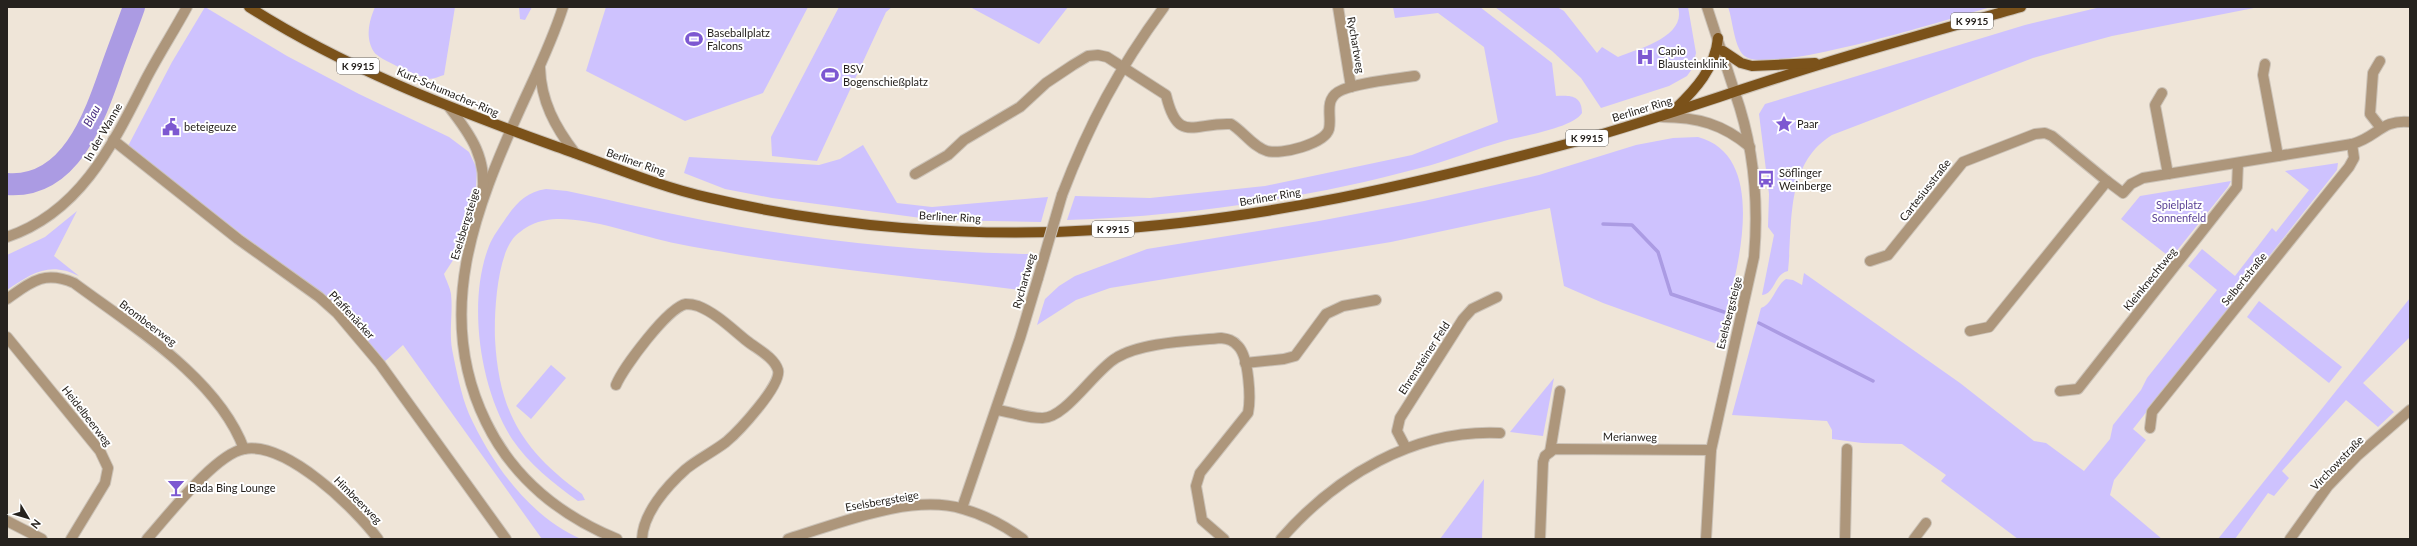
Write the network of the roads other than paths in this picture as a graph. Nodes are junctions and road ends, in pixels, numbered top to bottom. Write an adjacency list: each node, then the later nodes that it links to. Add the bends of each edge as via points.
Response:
1 (187, 7): 25 (street, In der Wanne)
2 (249, 7): 19 (main road, Kurt-Schumacher-Ring / K 9915, via 327,53)
3 (563, 7): 13 (street, Eselsbergsteige)
4 (1164, 7): 14 (street, Rychartweg)
5 (1338, 7): 16 (street, Rychartweg)
6 (1707, 7): 8 (street, Eselsbergsteige)
7 (2021, 7): 11 (main road, Berliner Ring / K 9915)
8 (1718, 38): 9 (street, Eselsbergsteige); 20 (main road, via 1716,53 1709,68 1692,93)
9 (1723, 51): 11 (main road, via 1741,63 1752,66 1787,63); 17 (street, Eselsbergsteige)
10 (2380, 61): 23 (street, via 2373,73 2370,114)
11 (1823, 64): 17 (main road, Berliner Ring / K 9915)
12 (2265, 64): 29 (street, via 2263,75)
13 (540, 66): 24 (street, Eselsbergsteige); 28 (street, via 540,80 548,109)
14 (1122, 67): 16 (street, Rychartweg, via 1166,95 1171,113 1184,127 1193,129 1231,124 1267,152 1319,141 1326,135 1329,127 1330,101 1337,92); 31 (street, Rychartweg, via 1098,54 1088,56 1046,82 1020,107 964,140 948,156); 46 (street, Rychartweg, bridge, via 1081,144 1062,196)
15 (1415, 76): 16 (street, Rychartweg)
16 (1351, 87)
17 (1735, 92): 20 (main road, Berliner Ring / K 9915); 27 (street, Eselsbergsteige)
18 (2162, 94): 32 (street, via 2155,105)
19 (449, 107): 24 (main road, Kurt-Schumacher-Ring / K 9915); 34 (street, via 468,131 480,156 483,180)
20 (1672, 112): 21 (main road, Berliner Ring / K 9915)
21 (1657, 117): 27 (street, via 1682,117 1714,123 1735,134); 28 (main road, Berliner Ring / K 9915, via 1580,140 1379,189 1230,216 1094,231 974,231 894,226 787,213 705,197)
22 (2410, 122): 23 (street, Cartesiusstraße, via 2397,121)
23 (2381, 128): 26 (street, Cartesiusstraße, via 2368,139)
24 (511, 130): 28 (main road, Berliner Ring / K 9915); 34 (street, Eselsbergsteige)
25 (114, 140): 35 (street, In der Wanne, via 89,179 62,206 34,225); 62 (street, Pfaffenäcker, via 238,239 337,313 380,364)
26 (2352, 144): 29 (street, Cartesiusstraße); 48 (street, Selbertstraße, via 2354,158 2349,167 2152,412)
27 (1750, 146): 53 (street, Eselsbergsteige, via 1757,204 1754,256)
28 (575, 153)
29 (2278, 156): 30 (street, Cartesiusstraße)
30 (2238, 163): 32 (street, Cartesiusstraße); 45 (street, Kleinknechtweg, via 2237,186 2186,253 2078,389)
31 (915, 174)
32 (2168, 174): 33 (street, Cartesiusstraße, via 2143,178 2130,184 2123,193)
33 (2107, 180): 36 (street, Cartesiusstraße, via 2052,136 2045,133 2035,134 1963,162 1888,255); 40 (street, via 1989,327)
34 (478, 216): 63 (street, Eselsbergsteige, via 463,272 461,330 464,361 481,412 505,455 532,487 575,518)
35 (7, 237)
36 (1870, 261)
37 (1497, 296): 50 (street, Ehrensteiner Feld, via 1472,309 1464,319 1400,418 1397,431)
38 (7, 299): 51 (street, Brombeerweg, via 39,278 50,276 74,283 168,353 193,375 239,435)
39 (1376, 300): 42 (street, via 1343,306 1326,314 1295,356)
40 (1970, 331)
41 (7, 337): 59 (street, Heidelbeerweg, via 100,451 108,468 105,483)
42 (1245, 363): 46 (street, via 1239,346 1232,340 1221,338 1135,350 1117,357 1105,366 1069,404 1051,418); 67 (street, via 1250,403 1248,413 1200,472 1196,486 1202,520)
43 (616, 385): 64 (street, via 638,350 666,318 686,304 697,305 709,311 770,358 778,371 772,388 737,432 686,469 670,487 646,518)
44 (1560, 391): 54 (street)
45 (2060, 391)
46 (997, 410): 55 (street, Rychartweg)
47 (2410, 410): 73 (street, Virchowstraße, via 2357,456 2328,486)
48 (2150, 428)
49 (1500, 433): 50 (street, via 1459,434)
50 (1406, 448): 68 (street, via 1366,467 1344,481 1306,513)
51 (244, 449): 60 (street, Himbeerweg, via 224,458 208,472); 61 (street, Himbeerweg, via 266,451 317,478 342,498)
52 (1847, 449): 71 (street)
53 (1711, 450): 54 (street, Merianweg, via 1559,448); 70 (street, Eselsbergsteige)
54 (1550, 452): 69 (street, via 1543,462)
55 (962, 508): 65 (street, Eselsbergsteige, via 942,505 888,510 836,522); 66 (street, Eselsbergsteige, via 988,518)
56 (7, 521): 58 (street)
57 (1926, 523): 72 (street)
58 (42, 539)
59 (71, 539)
60 (147, 539)
61 (378, 539)
62 (506, 539)
63 (618, 539)
64 (642, 539)
65 (788, 539)
66 (1023, 539)
67 (1224, 539)
68 (1281, 539)
69 (1540, 539)
70 (1706, 539)
71 (1845, 539)
72 (1914, 539)
73 (2290, 539)

